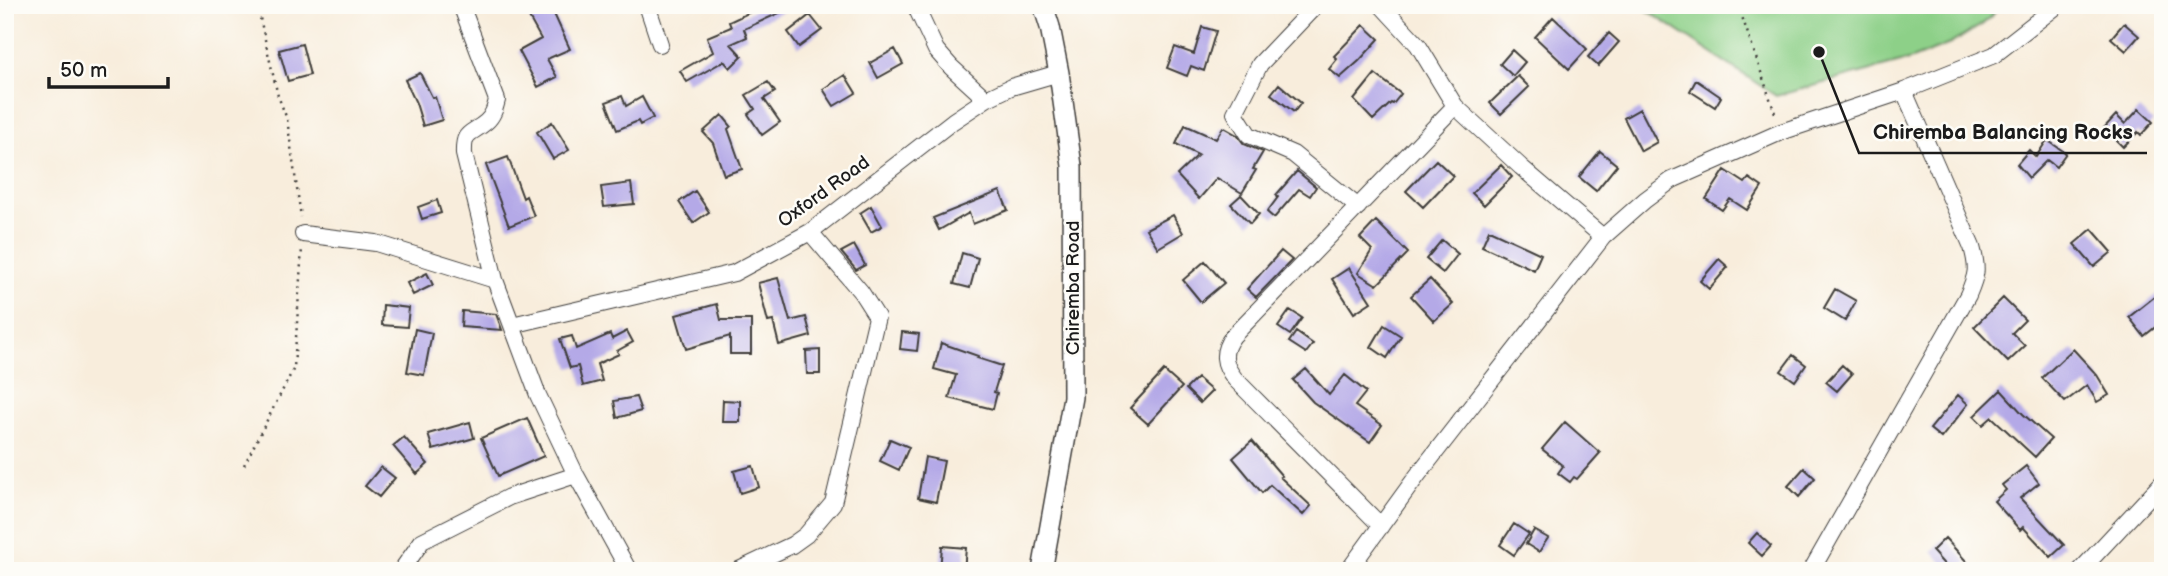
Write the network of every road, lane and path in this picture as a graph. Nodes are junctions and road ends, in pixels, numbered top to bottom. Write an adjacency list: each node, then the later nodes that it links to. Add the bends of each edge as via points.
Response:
1 (257, 5): 18 (path, via 287,119)
2 (461, 5): 20 (street, via 497,100 487,122 464,141)
3 (647, 5): 10 (street)
4 (915, 5): 13 (street, via 936,50)
5 (1042, 5): 11 (main road, Chiremba Road)
6 (1316, 5): 16 (street, via 1260,64 1235,113 1249,135 1293,154)
7 (1381, 5): 14 (street, via 1418,45)
8 (1738, 5): 15 (path)
9 (2058, 5): 12 (street, via 1994,55)
10 (660, 44)
11 (1059, 73): 13 (street, Oxford Road); 29 (main road, Chiremba Road, via 1072,166 1073,397)
12 (1904, 91): 15 (street); 31 (street, via 1977,265 1968,295)
13 (986, 99): 17 (street, Oxford Road)
14 (1455, 106): 16 (street); 19 (street)
15 (1781, 132): 19 (street, via 1672,180)
16 (1358, 208): 25 (street, via 1233,336 1224,356 1236,379)
17 (810, 232): 21 (street, Oxford Road, via 734,273); 28 (street, via 877,317 834,503 792,545)
18 (303, 234): 20 (street, via 376,243); 22 (path, via 293,368)
19 (1603, 237): 25 (street)
20 (495, 280): 21 (street)
21 (512, 325): 23 (street, via 538,395)
22 (244, 465)
23 (576, 475): 26 (street, via 509,498 422,541); 27 (street)
24 (2163, 482): 32 (street)
25 (1381, 526): 30 (street)
26 (401, 571)
27 (629, 571)
28 (737, 571)
29 (1042, 571)
30 (1348, 571)
31 (1811, 571)
32 (2080, 571)

